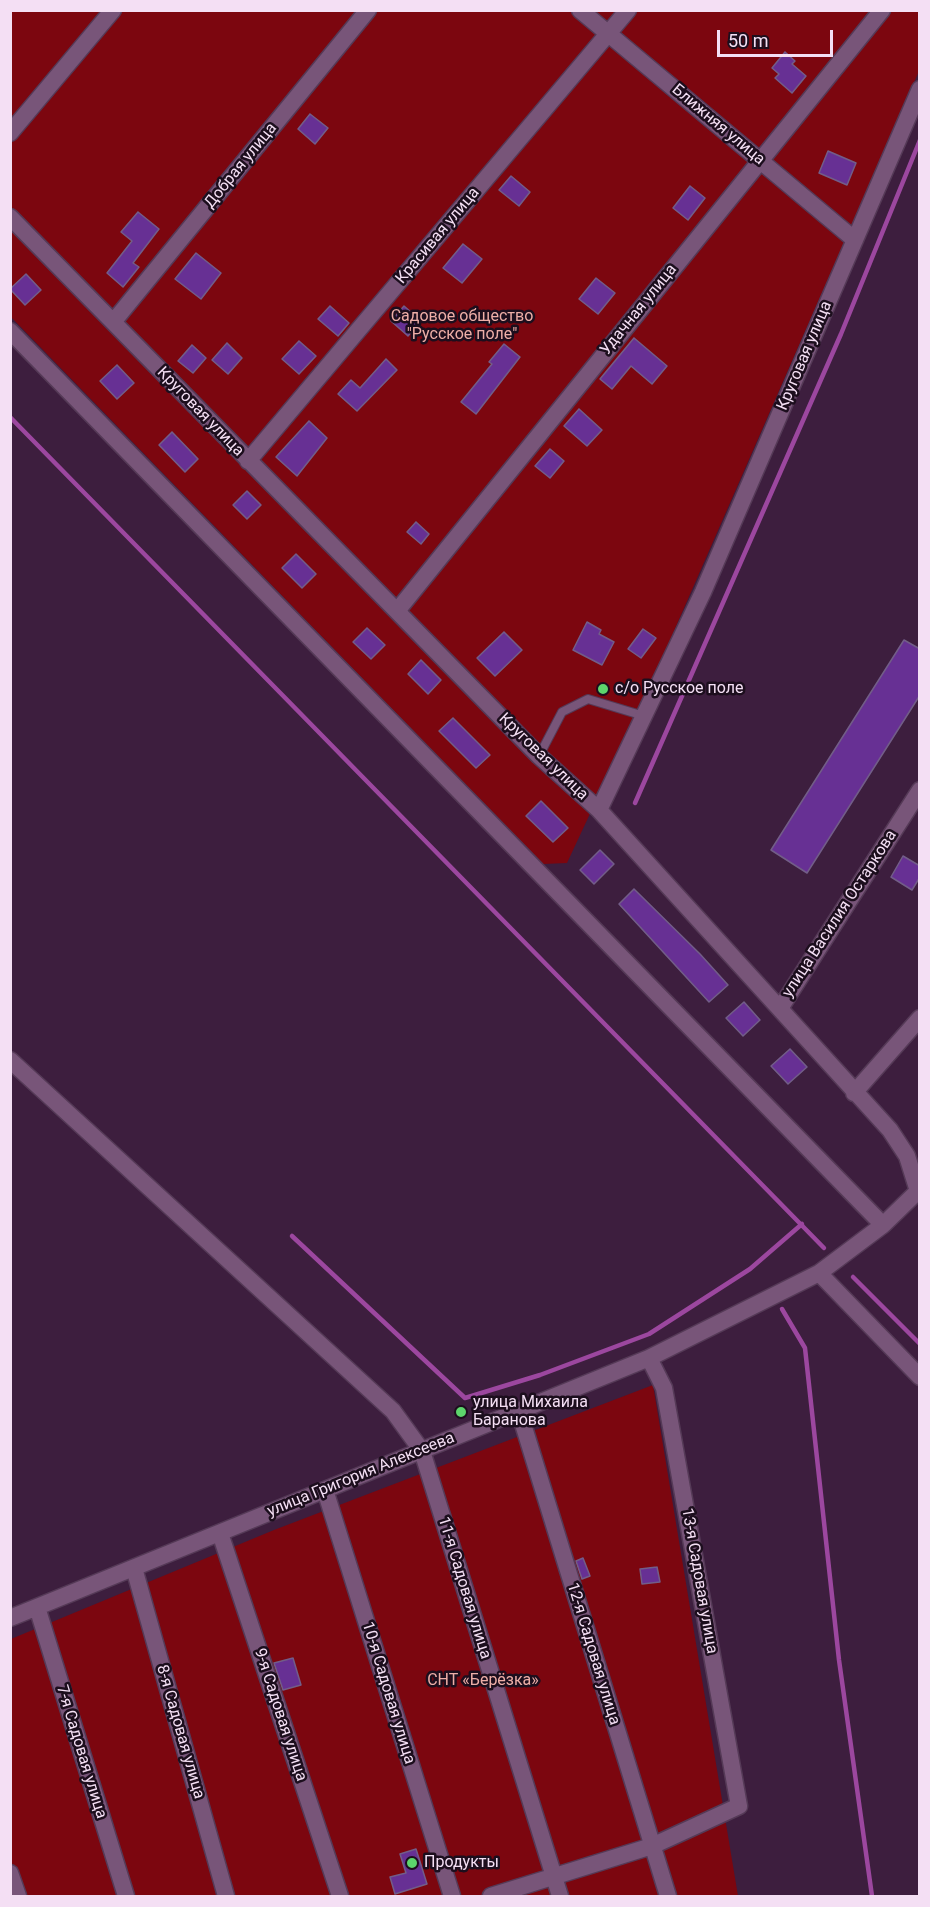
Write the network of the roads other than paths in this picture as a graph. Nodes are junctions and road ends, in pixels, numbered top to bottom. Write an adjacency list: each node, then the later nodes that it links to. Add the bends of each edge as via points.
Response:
1 (113, 10): 8 (street)
2 (368, 10): 12 (street, Добрая улица)
3 (580, 10): 6 (street, Ближняя улица)
4 (628, 10): 6 (street, Красивая улица)
5 (882, 10): 9 (street, Удачная улица)
6 (609, 33): 9 (street, Ближняя улица); 14 (street, Красивая улица)
7 (920, 89): 11 (street, Круговая улица)
8 (10, 132)
9 (760, 159): 11 (street, Ближняя улица); 15 (street, Удачная улица)
10 (10, 218): 12 (street, Круговая улица)
11 (855, 240): 16 (street, Круговая улица)
12 (114, 321): 14 (street, Круговая улица)
13 (10, 331): 25 (street)
14 (248, 461): 15 (street, Круговая улица)
15 (397, 611): 17 (street, Круговая улица)
16 (645, 717): 17 (lane, via 588,699 562,712); 19 (street, Круговая улица)
17 (539, 756): 19 (street, Круговая улица)
18 (920, 789): 20 (street, улица Василия Остаркова)
19 (599, 810): 20 (street)
20 (781, 1007): 23 (street)
21 (920, 1018): 23 (street)
22 (10, 1060): 30 (street, via 393,1412)
23 (854, 1093): 24 (street, via 891,1130 907,1156)
24 (919, 1192): 25 (street, улица Григория Алексеева)
25 (883, 1225): 26 (street, улица Григория Алексеева)
26 (819, 1273): 27 (street, улица Григория Алексеева); 28 (street)
27 (649, 1358): 29 (street, улица Григория Алексеева); 36 (street, 13-я Садовая улица, via 664,1388 739,1806)
28 (920, 1377)
29 (519, 1411): 30 (street, улица Григория Алексеева); 36 (street, 12-я Садовая улица)
30 (422, 1450): 31 (street, улица Григория Алексеева); 38 (street, 11-я Садовая улица)
31 (325, 1490): 32 (street, улица Григория Алексеева); 43 (street, 10-я Садовая улица)
32 (220, 1533): 33 (street, улица Григория Алексеева); 42 (street, 9-я Садовая улица)
33 (134, 1568): 34 (street, улица Григория Алексеева); 41 (street, 8-я Садовая улица)
34 (36, 1607): 35 (street, улица Григория Алексеева); 40 (street, 7-я Садовая улица)
35 (10, 1617)
36 (652, 1846): 38 (street); 46 (street, 12-я Садовая улица)
37 (10, 1873): 39 (street)
38 (553, 1877): 44 (street); 45 (street, 11-я Садовая улица)
39 (18, 1896)
40 (126, 1896)
41 (226, 1896)
42 (340, 1896)
43 (452, 1896)
44 (491, 1896)
45 (560, 1896)
46 (668, 1896)

